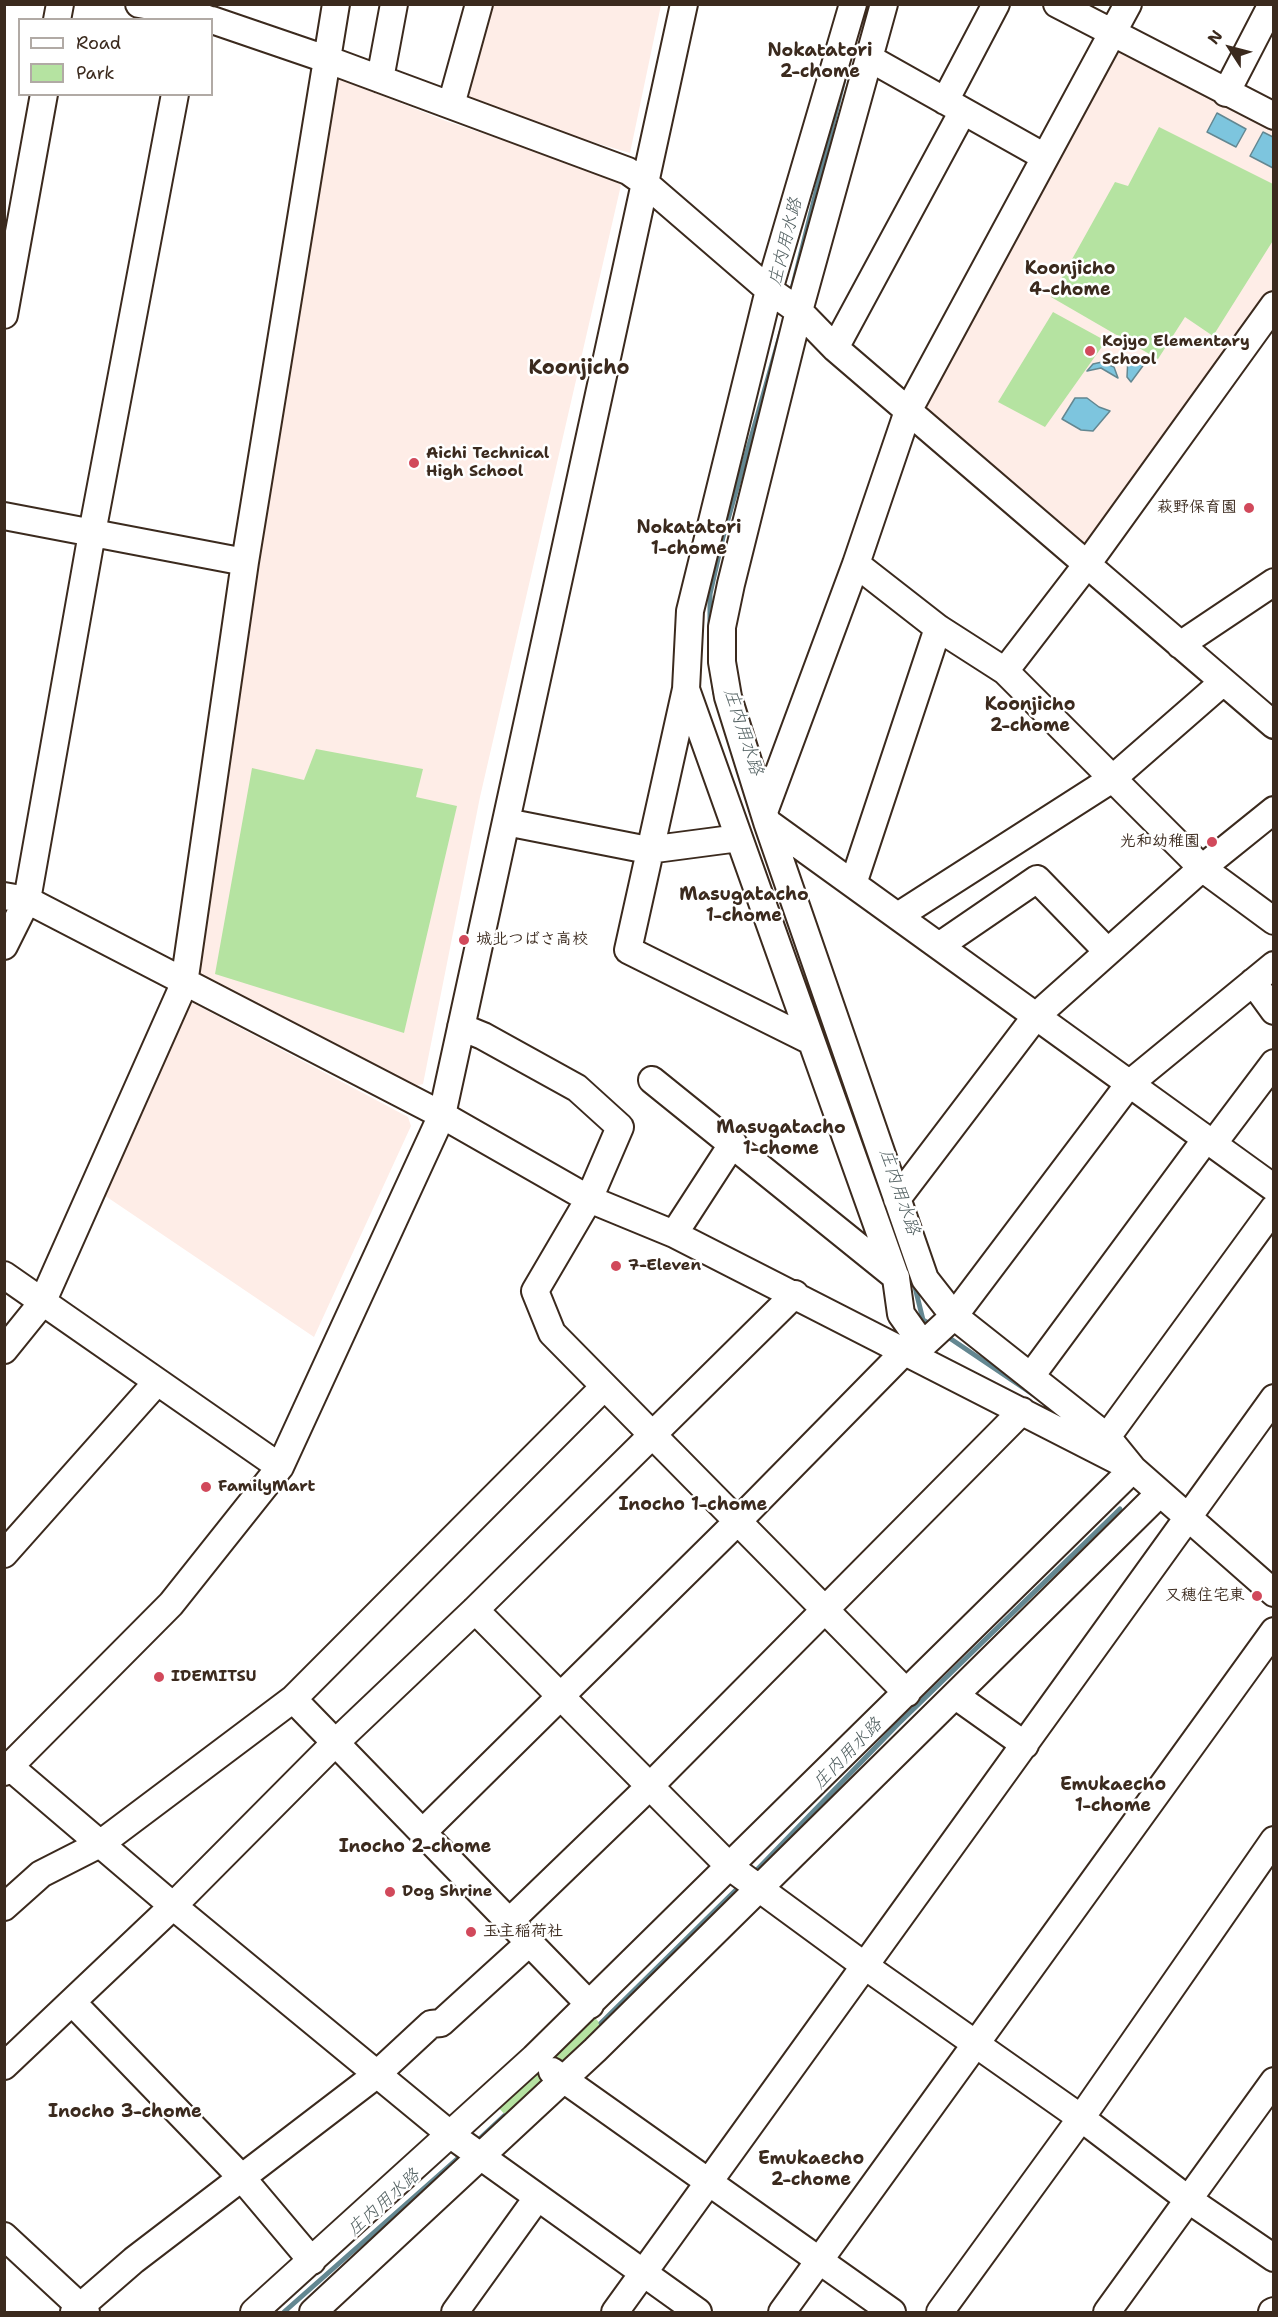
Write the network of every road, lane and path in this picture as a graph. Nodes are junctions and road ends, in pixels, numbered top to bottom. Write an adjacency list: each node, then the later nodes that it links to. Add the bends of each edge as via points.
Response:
1 (139, 4): 12 (street)
2 (336, 4): 16 (street)
3 (394, 4): 17 (street)
4 (479, 4): 21 (street)
5 (684, 4): 25 (street)
6 (853, 4): 26 (street)
7 (884, 4): 15 (street)
8 (996, 4): 22 (street)
9 (1057, 4): 14 (street)
10 (1128, 4): 14 (street)
11 (1272, 4): 18 (street)
12 (199, 15)
13 (213, 20): 16 (street)
14 (1112, 33): 18 (street); 24 (street)
15 (869, 58): 22 (street); 26 (street)
16 (326, 59): 17 (street); 33 (street)
17 (380, 79): 21 (street)
18 (1226, 93): 23 (street)
19 (44, 96): 28 (street)
20 (175, 96): 32 (street)
21 (451, 105): 25 (street, via 628,171)
22 (954, 106): 24 (street); 29 (street)
23 (1274, 116)
24 (1045, 157): 30 (street)
25 (645, 183): 26 (street); 46 (street)
26 (784, 300): 29 (street); 41 (street, via 690,611); 45 (street, via 722,627 728,697)
27 (1274, 305): 34 (street)
28 (4, 315)
29 (835, 348): 30 (street)
30 (908, 411): 34 (street); 35 (street)
31 (4, 516): 32 (street)
32 (92, 533): 33 (street); 51 (street)
33 (245, 562): 59 (street)
34 (1088, 563): 38 (street); 39 (street)
35 (856, 564): 37 (street); 45 (street)
36 (1274, 582): 38 (street)
37 (938, 628): 39 (street); 50 (street)
38 (1180, 645): 40 (street)
39 (1005, 670): 43 (street)
40 (1222, 683): 42 (street); 43 (street)
41 (686, 689): 47 (street); 48 (street)
42 (1274, 725)
43 (1112, 779): 49 (street); 52 (street)
44 (1274, 810): 49 (street)
45 (766, 817): 50 (street); 72 (street)
46 (506, 822): 48 (street); 62 (street)
47 (738, 838): 48 (street); 63 (street)
48 (648, 850): 63 (street, via 628,950)
49 (1202, 868): 53 (street); 56 (street)
50 (853, 884): 52 (street)
51 (16, 898): 54 (street); 59 (street)
52 (898, 916): 55 (street)
53 (1274, 921)
54 (4, 946)
55 (939, 946): 56 (street, via 1037,879); 61 (street)
56 (1107, 951): 61 (street)
57 (1274, 965): 58 (street)
58 (1253, 982): 60 (street); 66 (street)
59 (184, 984): 67 (street); 78 (street)
60 (1274, 1011)
61 (1036, 1016): 66 (street); 72 (street)
62 (461, 1027): 67 (street); 71 (street, via 577,1088 620,1127)
63 (811, 1041): 76 (street)
64 (1274, 1063): 68 (street)
65 (652, 1080): 69 (street)
66 (1129, 1084): 68 (street); 79 (street)
67 (442, 1114): 71 (street); 88 (street)
68 (1209, 1142): 70 (street); 81 (street)
69 (733, 1143): 74 (street); 76 (street)
70 (1274, 1188)
71 (589, 1199): 74 (street); 83 (street, via 535,1291 552,1333)
72 (897, 1199): 79 (street, via 925,1279)
73 (1274, 1208): 87 (street)
74 (675, 1234): 77 (street)
75 (4, 1275): 78 (street)
76 (896, 1278): 79 (street, via 901,1314)
77 (795, 1294): 79 (street); 86 (street)
78 (42, 1303): 80 (street); 82 (street)
79 (928, 1338): 81 (street); 85 (street); 92 (street)
80 (4, 1350)
81 (1031, 1376): 87 (street)
82 (157, 1382): 88 (street); 93 (street)
83 (604, 1387): 86 (street); 101 (street)
84 (1274, 1398): 91 (street)
85 (1022, 1411): 89 (street); 96 (street)
86 (652, 1436): 92 (street); 95 (street)
87 (1107, 1437): 89 (street)
88 (280, 1467): 104 (street, via 171,1604)
89 (1133, 1469): 90 (street); 98 (street)
90 (1160, 1493): 91 (street); 100 (street)
91 (1189, 1518): 94 (street); 103 (street)
92 (737, 1522): 96 (street); 99 (street)
93 (4, 1554)
94 (1274, 1593)
95 (475, 1610): 99 (street); 102 (street)
96 (824, 1610): 98 (street); 105 (street)
97 (1274, 1631): 118 (street)
98 (907, 1693): 109 (street)
99 (560, 1696): 105 (street); 106 (street)
100 (956, 1696): 103 (street); 110 (street)
101 (293, 1700): 102 (street); 108 (street)
102 (334, 1744): 106 (street); 111 (street)
103 (1025, 1745): 115 (street)
104 (7, 1769): 108 (street)
105 (650, 1786): 109 (street); 113 (street)
106 (423, 1833): 113 (street)
107 (1274, 1840): 124 (street)
108 (100, 1844): 111 (street); 112 (street, via 41,1874)
109 (730, 1867): 110 (street); 117 (street)
110 (758, 1888): 115 (street); 122 (street)
111 (173, 1906): 116 (street); 121 (street)
112 (4, 1907)
113 (509, 1922): 114 (street)
114 (529, 1943): 117 (street); 121 (street, via 441,2024 431,2024)
115 (865, 1966): 118 (street); 128 (street)
116 (72, 2002): 120 (street); 127 (street)
117 (590, 2005): 119 (street)
118 (974, 2043): 124 (street); 134 (street)
119 (534, 2058): 122 (street); 125 (street)
120 (4, 2066)
121 (376, 2075): 125 (street); 127 (street)
122 (564, 2080): 126 (street); 128 (street)
123 (1274, 2081): 130 (street)
124 (1081, 2118): 130 (street); 144 (street)
125 (451, 2135): 126 (street); 133 (street)
126 (480, 2158): 129 (street); 138 (street)
127 (242, 2178): 133 (street); 136 (street, via 134,2260)
128 (710, 2182): 134 (street); 135 (street)
129 (537, 2198): 135 (street); 139 (street)
130 (1189, 2200): 132 (street); 145 (street)
131 (4, 2236): 136 (street)
132 (1274, 2258)
133 (312, 2260): 137 (street)
134 (819, 2260): 142 (street); 143 (street)
135 (643, 2274): 140 (street); 141 (street)
136 (80, 2311)
137 (254, 2313)
138 (313, 2313)
139 (454, 2313)
140 (615, 2313)
141 (698, 2313)
142 (782, 2313)
143 (892, 2313)
144 (940, 2313)
145 (1107, 2313)

